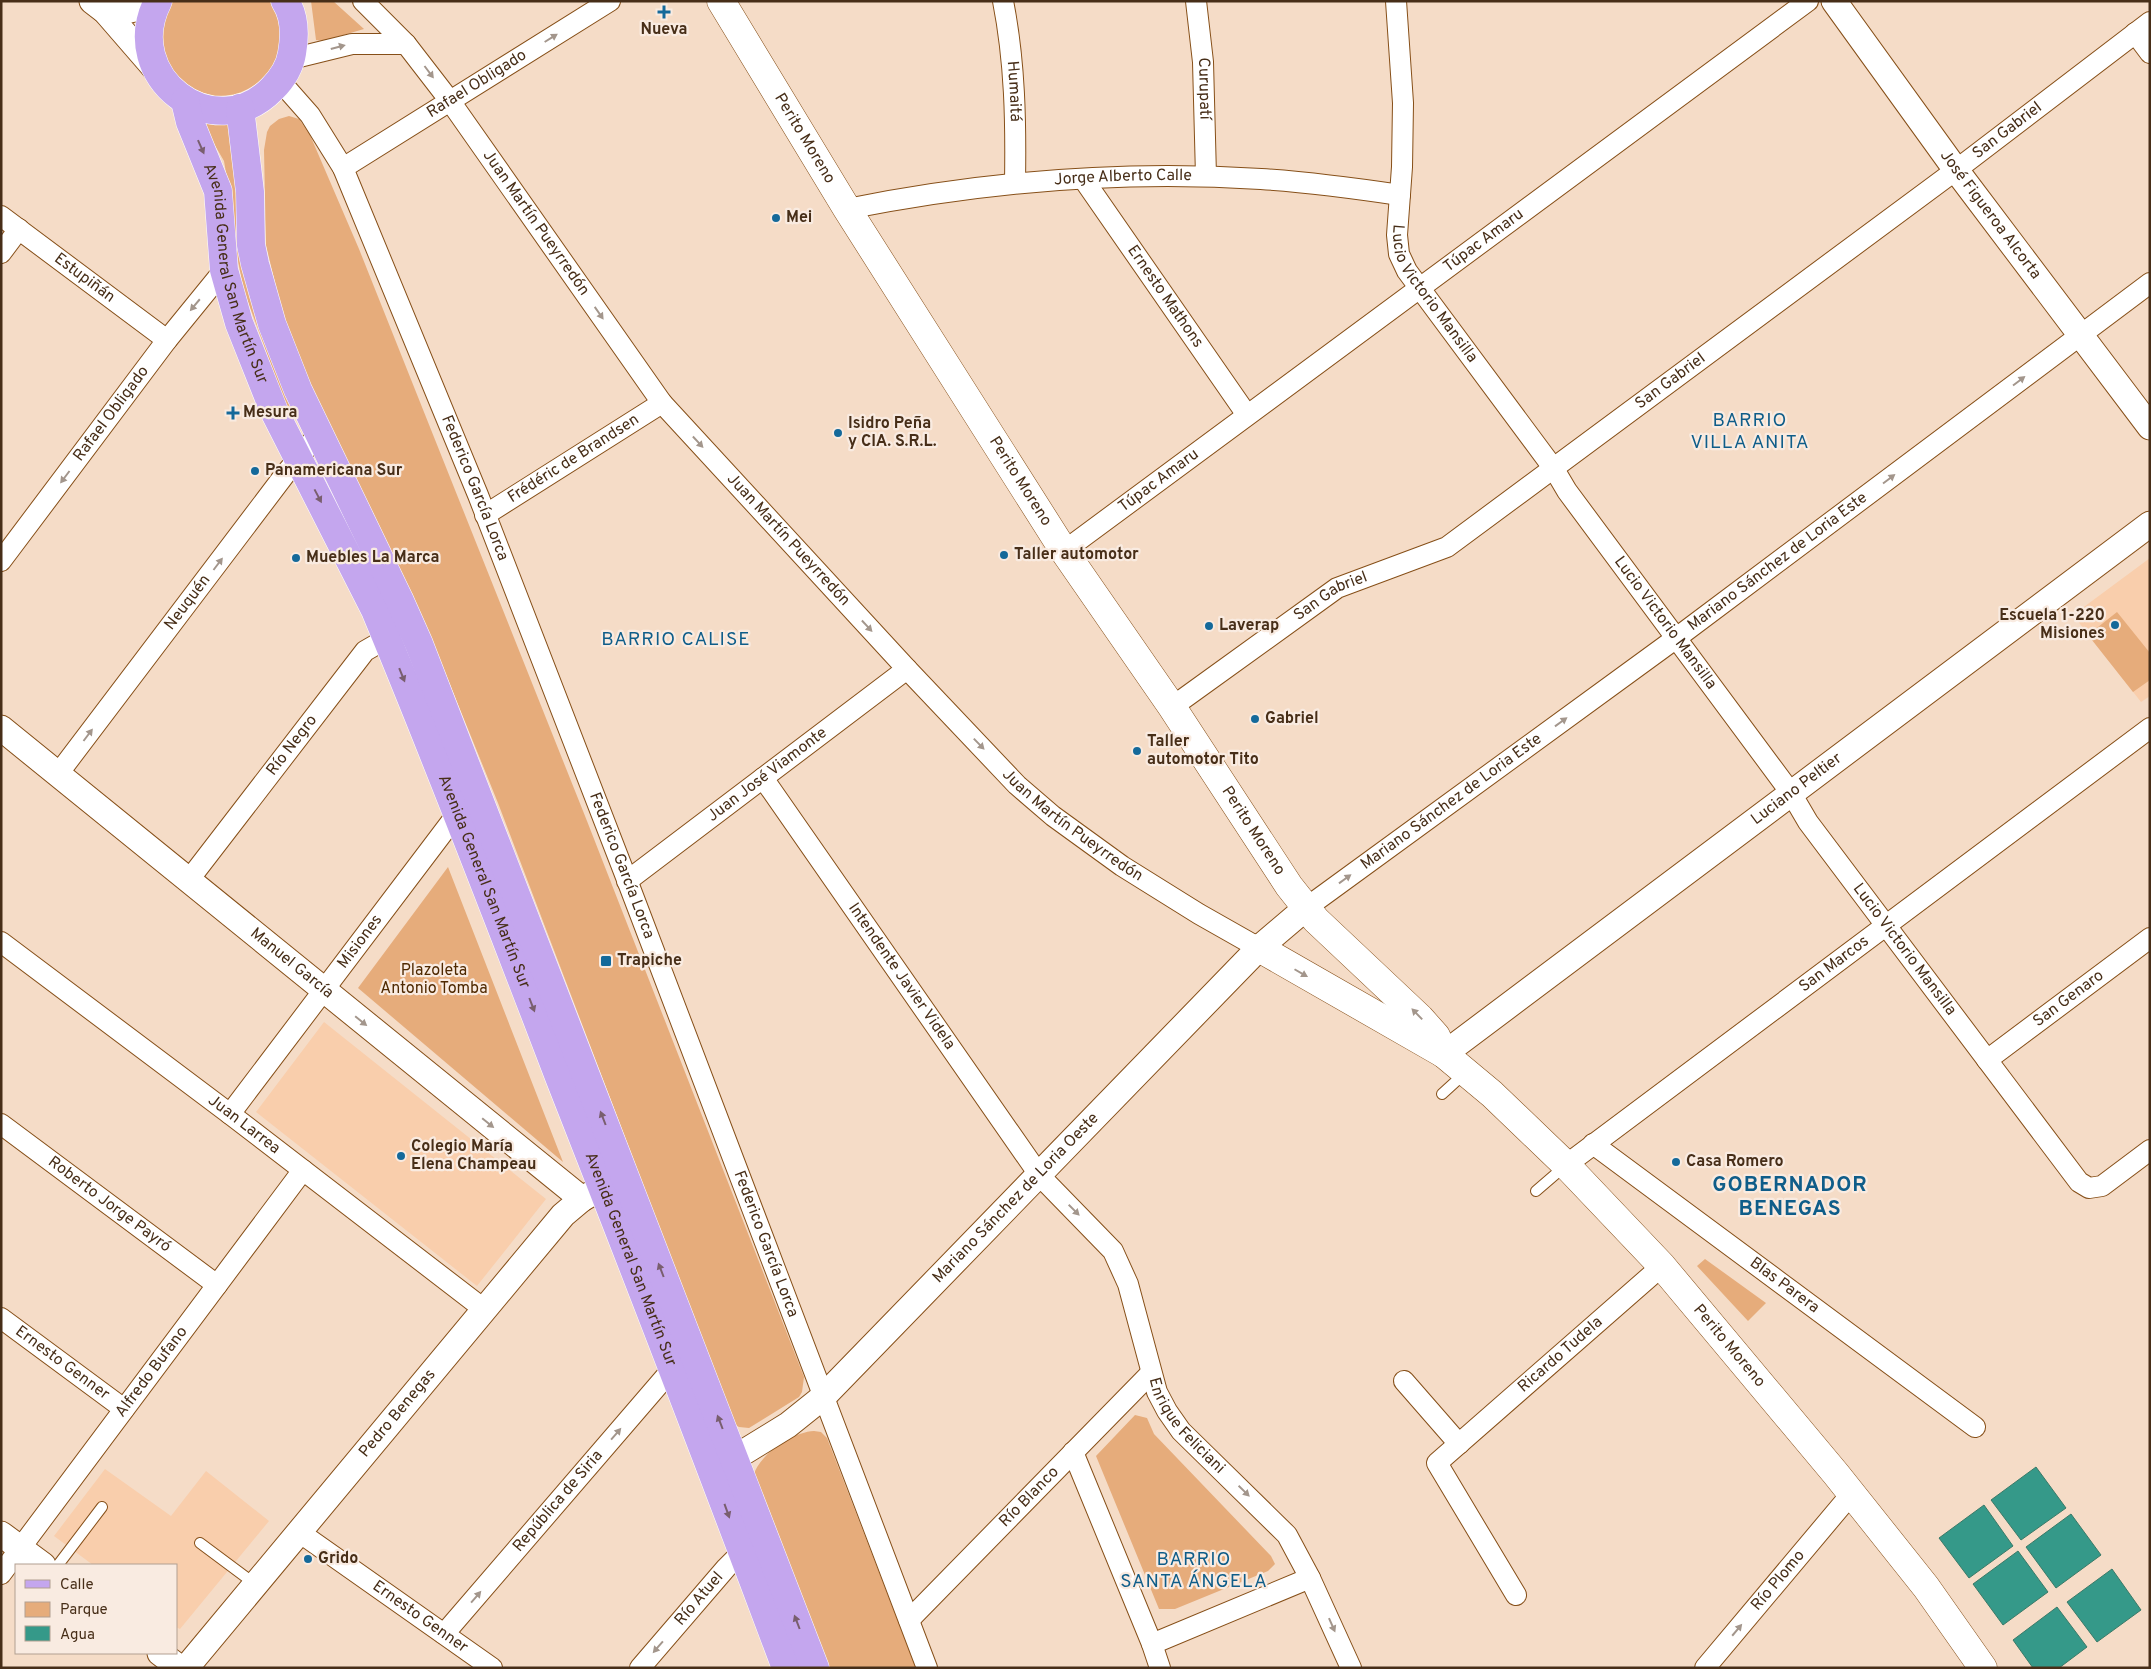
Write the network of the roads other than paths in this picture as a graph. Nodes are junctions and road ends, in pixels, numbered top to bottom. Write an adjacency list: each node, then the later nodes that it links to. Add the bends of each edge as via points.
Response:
1 (152, 1): 12 (street, via 137,9)
2 (158, 1): 17 (main road, via 149,28 149,50)
3 (363, 1): 14 (street, Juan Martín Pueyrredón)
4 (610, 1): 19 (street, Rafael Obligado, one-way to 4)
5 (721, 1): 27 (main road, Perito Moreno)
6 (1003, 1): 25 (street, Humaitá, via 1015,88)
7 (1196, 1): 23 (street, Curupatí, via 1203,62)
8 (1396, 1): 26 (street, Lucio Victorio Mansilla, via 1403,103)
9 (1808, 1): 33 (street, Túpac Amaru)
10 (1834, 1): 22 (street, José Figueroa Alcorta)
11 (286, 2): 16 (main road, via 293,22 294,41)
12 (99, 6): 17 (street)
13 (2142, 28): 15 (street); 22 (street, San Gabriel)
14 (406, 44): 16 (street, one-way to 14, via 352,44); 19 (street, Juan Martín Pueyrredón, one-way to 19)
15 (2150, 53)
16 (285, 70): 20 (main road, via 262,98); 21 (street, Federico García Lorca)
17 (156, 71): 18 (main road)
18 (185, 101): 20 (main road, via 208,109); 31 (main road, Avenida General San Martín Sur, one-way to 31, via 190,122 218,190)
19 (450, 101): 21 (street, Rafael Obligado); 36 (street, Juan Martín Pueyrredón, one-way to 36)
20 (240, 108): 39 (main road, Avenida General San Martín Sur, via 255,264 272,324)
21 (343, 168): 42 (street, Federico García Lorca)
22 (1956, 170): 34 (street, José Figueroa Alcorta); 41 (street, San Gabriel)
23 (1206, 176): 24 (street, Jorge Alberto Calle); 26 (street, Jorge Alberto Calle, via 1306,182)
24 (1084, 180): 25 (street, Jorge Alberto Calle); 37 (street, Ernesto Mathons)
25 (1015, 183): 27 (street, Jorge Alberto Calle)
26 (1400, 194): 33 (street, Lucio Victorio Mansilla, via 1399,254)
27 (847, 209): 44 (main road, Perito Moreno)
28 (1, 216): 29 (street, Estupiñán)
29 (19, 229): 30 (street); 35 (street, Estupiñán)
30 (1, 253)
31 (224, 270): 35 (street, Rafael Obligado, one-way to 35); 40 (main road, Avenida General San Martín Sur, via 238,323 274,411)
32 (2150, 282): 34 (street, Mariano Sánchez de Loria Este)
33 (1419, 288): 37 (street, Túpac Amaru); 41 (street, Lucio Victorio Mansilla)
34 (2081, 334): 38 (street, José Figueroa Alcorta); 48 (street, Mariano Sánchez de Loria Este, one-way to 34)
35 (167, 340): 45 (street, Rafael Obligado, one-way to 45)
36 (662, 402): 42 (street, Frédéric de Brandsen); 49 (street, Juan Martín Pueyrredón, one-way to 49)
37 (1248, 415): 44 (street, Túpac Amaru)
38 (2150, 427)
39 (319, 433): 40 (street, Neuquén); 46 (main road, Avenida General San Martín Sur)
40 (298, 458): 47 (main road, Avenida General San Martín Sur, one-way to 47); 53 (street, Neuquén, one-way to 40)
41 (1554, 469): 48 (street, Lucio Victorio Mansilla, via 1567,492); 50 (street, San Gabriel, via 1447,547 1337,588)
42 (485, 515): 58 (street, Federico García Lorca)
43 (2150, 524): 55 (street, Luciano Peltier)
44 (1064, 551): 50 (main road, Perito Moreno)
45 (1, 561)
46 (411, 626): 47 (street, Río Negro); 56 (main road, Avenida General San Martín Sur)
47 (387, 638): 56 (main road, Avenida General San Martín Sur, one-way to 56); 57 (street, Río Negro, via 365,651)
48 (1675, 639): 55 (street, Lucio Victorio Mansilla); 59 (street, Mariano Sánchez de Loria Este, one-way to 48)
49 (907, 669): 54 (street, Juan José Viamonte); 63 (street, Juan Martín Pueyrredón, one-way to 63, via 1017,784 1053,816 1122,866)
50 (1172, 707): 59 (main road, Perito Moreno)
51 (1, 728): 53 (street, Manuel García)
52 (2150, 728): 60 (street, San Marcos)
53 (58, 774): 57 (street, Manuel García)
54 (764, 778): 58 (street, Juan José Viamonte); 75 (street, Intendente Javier Videla)
55 (1791, 793): 60 (street, Lucio Victorio Mansilla, via 1808,822); 65 (street, Luciano Peltier)
56 (469, 808): 64 (street, Misiones); 76 (main road, Avenida General San Martín Sur)
57 (188, 881): 64 (street, Manuel García)
58 (627, 881): 85 (street, Federico García Lorca)
59 (1306, 908): 63 (street, Mariano Sánchez de Loria Oeste); 65 (main road, Perito Moreno, one-way to 59, via 1436,1036 1420,1018)
60 (1886, 925): 66 (street, Lucio Victorio Mansilla); 71 (street, San Marcos)
61 (2150, 938): 66 (street, San Genaro)
62 (1, 942): 69 (street, Juan Larrea)
63 (1259, 948): 65 (main road, Perito Moreno, one-way to 65); 75 (street, Mariano Sánchez de Loria Oeste)
64 (323, 991): 69 (street, Misiones); 76 (street, Manuel García, one-way to 76)
65 (1444, 1054): 67 (main road, Perito Moreno)
66 (1988, 1060): 72 (street, Lucio Victorio Mansilla, via 2079,1182 2089,1188 2102,1186)
67 (1466, 1072): 68 (lane); 73 (main road, Perito Moreno)
68 (1442, 1094)
69 (230, 1114): 74 (street, Juan Larrea)
70 (1, 1124): 79 (street, Roberto Jorge Payró)
71 (1593, 1144): 73 (street, San Marcos); 87 (street, Blas Parera)
72 (2150, 1150)
73 (1566, 1165): 77 (lane); 78 (main road, Perito Moreno)
74 (303, 1170): 79 (street, Alfredo Bufano); 80 (street, Juan Larrea)
75 (1040, 1176): 83 (street, Enrique Feliciani, one-way to 83, via 1113,1251 1128,1284); 85 (street, Mariano Sánchez de Loria Oeste)
76 (603, 1189): 80 (street, Pedro Benegas, via 563,1215); 82 (main road, Avenida General San Martín Sur); 90 (main road, Avenida General San Martín Sur, one-way to 76)
77 (1536, 1191)
78 (1662, 1266): 88 (street, Ricardo Tudela); 91 (main road, Perito Moreno)
79 (217, 1285): 86 (street, Alfredo Bufano)
80 (485, 1310): 93 (street, Pedro Benegas)
81 (1, 1318): 86 (street, Ernesto Genner)
82 (673, 1368): 90 (main road, Avenida General San Martín Sur); 104 (street, República de Siria, one-way to 82)
83 (1151, 1373): 89 (street, Río Blanco); 100 (street, Enrique Feliciani, one-way to 100, via 1160,1399 1181,1431 1288,1535)
84 (1404, 1381): 88 (street)
85 (823, 1397): 90 (street, Mariano Sánchez de Loria Oeste, via 788,1425); 103 (street, Federico García Lorca)
86 (124, 1409): 94 (street, Alfredo Bufano)
87 (1975, 1427)
88 (1458, 1444): 102 (street, Ricardo Tudela, via 1437,1463)
89 (1073, 1452): 103 (street, Río Blanco); 105 (street)
90 (723, 1465): 96 (main road, Avenida General San Martín Sur)
91 (1852, 1493): 116 (street, Río Plomo, one-way to 91); 117 (main road, Perito Moreno, via 1926,1587)
92 (102, 1508): 98 (lane)
93 (299, 1532): 101 (street, Pedro Benegas); 104 (street, Ernesto Genner)
94 (11, 1541): 97 (street); 99 (street, Alfredo Bufano)
95 (200, 1543): 101 (lane)
96 (754, 1545): 110 (street, Río Atuel, one-way to 110, via 726,1568); 111 (main road, Avenida General San Martín Sur); 112 (main road, Avenida General San Martín Sur, one-way to 96)
97 (41, 1564)
98 (59, 1564)
99 (1, 1574)
100 (1310, 1578): 105 (street); 115 (street, Enrique Feliciani, one-way to 115)
101 (256, 1584): 108 (street, Pedro Benegas)
102 (1516, 1595)
103 (909, 1620): 113 (street, Federico García Lorca)
104 (444, 1634): 109 (street, Ernesto Genner)
105 (1152, 1644): 114 (street)
106 (161, 1654): 107 (street)
107 (180, 1668)
108 (186, 1668)
109 (492, 1668)
110 (640, 1668)
111 (786, 1668)
112 (815, 1668)
113 (927, 1668)
114 (1160, 1668)
115 (1351, 1668)
116 (1705, 1668)
117 (1983, 1668)

